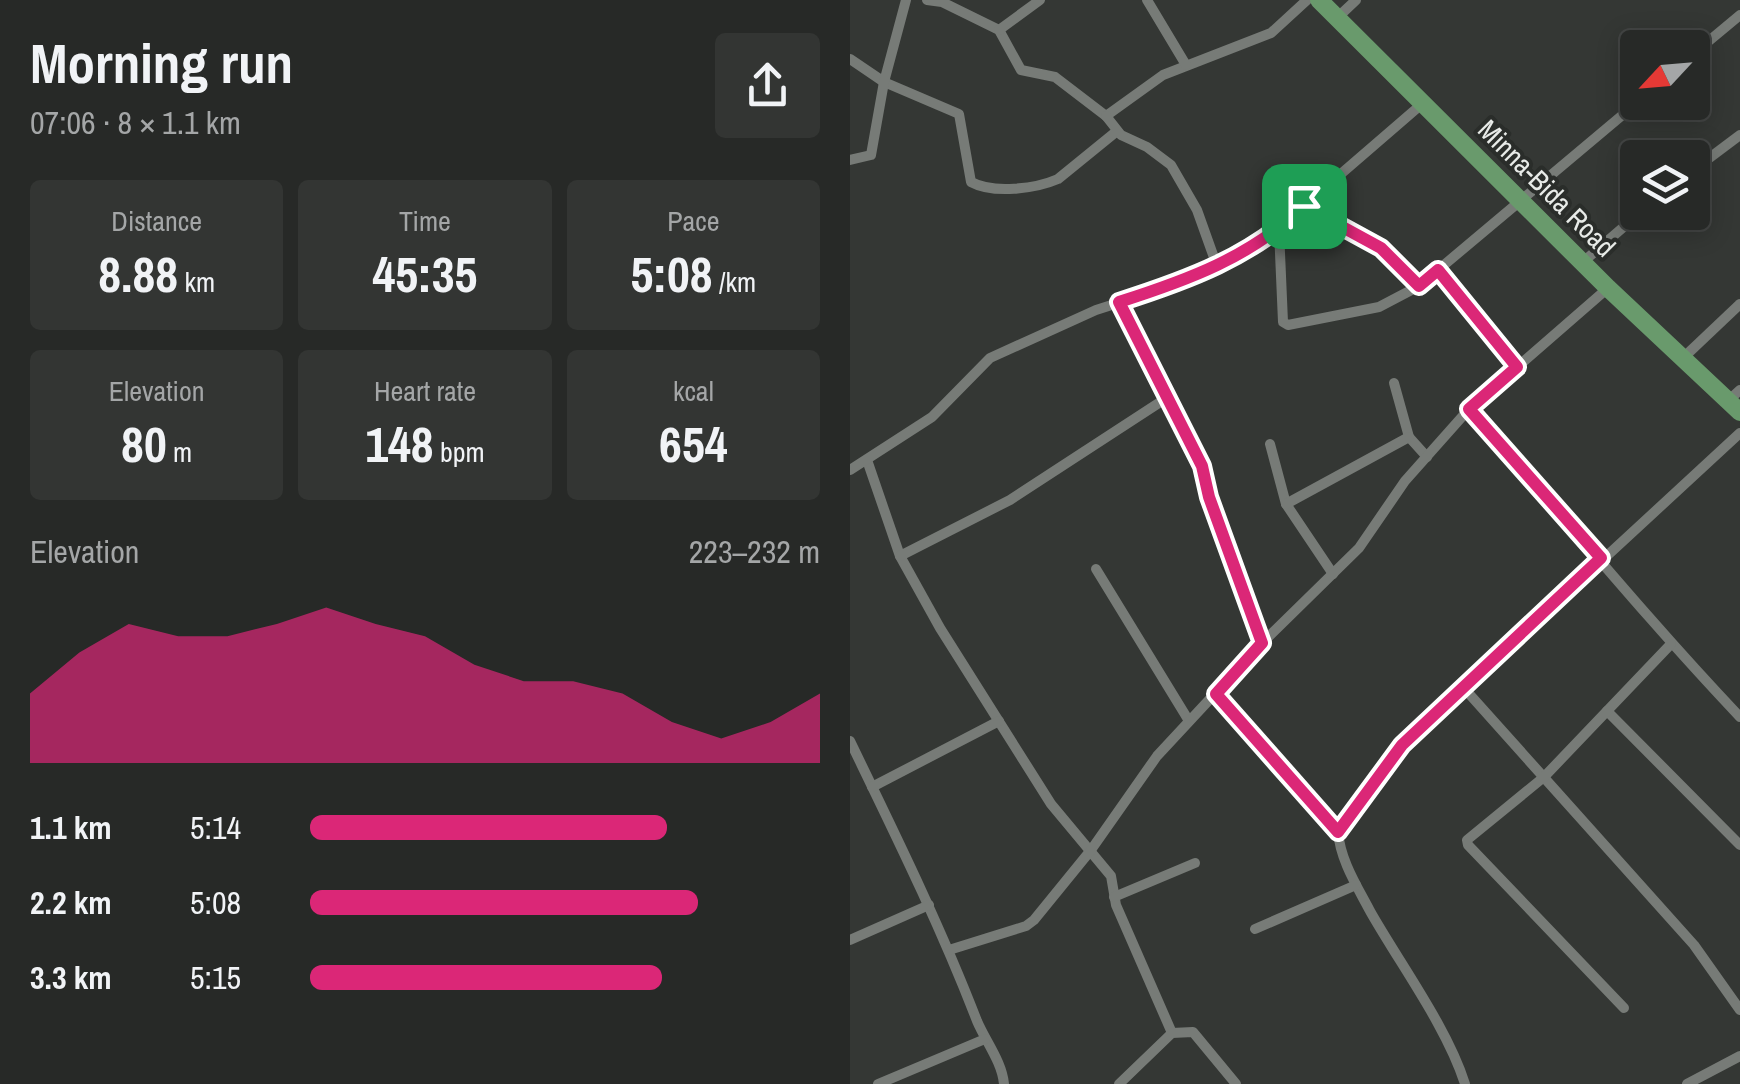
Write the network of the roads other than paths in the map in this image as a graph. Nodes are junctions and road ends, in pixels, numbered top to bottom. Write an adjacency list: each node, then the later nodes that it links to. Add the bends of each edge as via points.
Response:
1 (906, 0): 15 (street)
2 (927, 0): 8 (street)
3 (1040, 0): 11 (street)
4 (1146, 0): 14 (street)
5 (1306, 0): 14 (street, via 1270,33)
6 (1319, 0): 10 (main road, Minna-Bida Road)
7 (1356, 0): 10 (street)
8 (943, 1): 11 (street)
9 (1740, 15): 12 (street)
10 (1337, 18): 16 (main road, Minna-Bida Road)
11 (999, 30): 17 (street, via 1021,70 1055,77)
12 (1710, 40)
13 (850, 59): 15 (street)
14 (1186, 65): 17 (street)
15 (884, 82): 19 (street, via 959,114 977,186 1048,184); 22 (street, via 871,155)
16 (1423, 104): 23 (main road, Minna-Bida Road); 24 (street)
17 (1106, 116): 19 (street)
18 (1620, 117): 23 (street)
19 (1117, 131): 28 (street, via 1170,165)
20 (1740, 135): 21 (street)
21 (1710, 158)
22 (850, 160)
23 (1522, 201): 27 (main road, Minna-Bida Road); 29 (street)
24 (1304, 206): 25 (street); 30 (street, via 1381,248)
25 (1279, 230): 28 (street); 30 (street, via 1281,318 1288,325 1379,307)
26 (1620, 230): 27 (street)
27 (1583, 262): 31 (main road, Minna-Bida Road)
28 (1217, 266): 32 (street)
29 (1438, 270): 30 (street); 35 (street)
30 (1419, 286)
31 (1608, 288): 34 (main road, Minna-Bida Road); 35 (street)
32 (1119, 302): 37 (street); 44 (street, via 990,358 932,417)
33 (1740, 304): 34 (street)
34 (1683, 358): 38 (main road, Minna-Bida Road)
35 (1517, 367): 39 (street)
36 (1394, 383): 41 (street)
37 (1168, 397): 47 (street, via 1010,500); 51 (street, via 1202,466)
38 (1736, 401)
39 (1469, 409): 43 (street); 48 (street)
40 (1740, 433): 48 (street)
41 (1409, 436): 43 (street); 46 (street)
42 (1270, 444): 46 (street)
43 (1427, 456): 50 (street)
44 (867, 460): 45 (street); 47 (street)
45 (850, 470)
46 (1286, 504): 50 (street)
47 (900, 556): 57 (street)
48 (1601, 558): 52 (street); 53 (street)
49 (1096, 569): 58 (street)
50 (1333, 574): 51 (street)
51 (1262, 643): 54 (street)
52 (1670, 644): 55 (street); 56 (street)
53 (1462, 687): 60 (street); 62 (street, via 1402,745)
54 (1216, 694): 58 (street); 62 (street)
55 (1607, 711): 60 (street); 63 (street)
56 (1740, 717)
57 (999, 721): 61 (street); 64 (street, via 1051,804)
58 (1190, 721): 64 (street, via 1156,756)
59 (850, 741): 61 (street)
60 (1544, 778): 72 (street, via 1470,836 1468,845); 73 (street, via 1694,945)
61 (872, 787): 68 (street)
62 (1338, 832): 66 (street)
63 (1740, 845)
64 (1091, 850): 67 (street, via 1111,876); 71 (street, via 1026,926)
65 (1194, 863): 67 (street)
66 (1356, 886): 69 (street); 81 (street, via 1448,1043)
67 (1114, 897): 74 (street)
68 (930, 905): 70 (street); 71 (street)
69 (1254, 928)
70 (850, 940)
71 (949, 950): 75 (street)
72 (1624, 1008)
73 (1740, 1010)
74 (1172, 1033): 79 (street); 80 (street, via 1194,1032)
75 (984, 1039): 77 (street); 78 (street)
76 (1740, 1056): 82 (street)
77 (878, 1084)
78 (1004, 1084)
79 (1119, 1084)
80 (1236, 1084)
81 (1464, 1084)
82 (1687, 1084)

